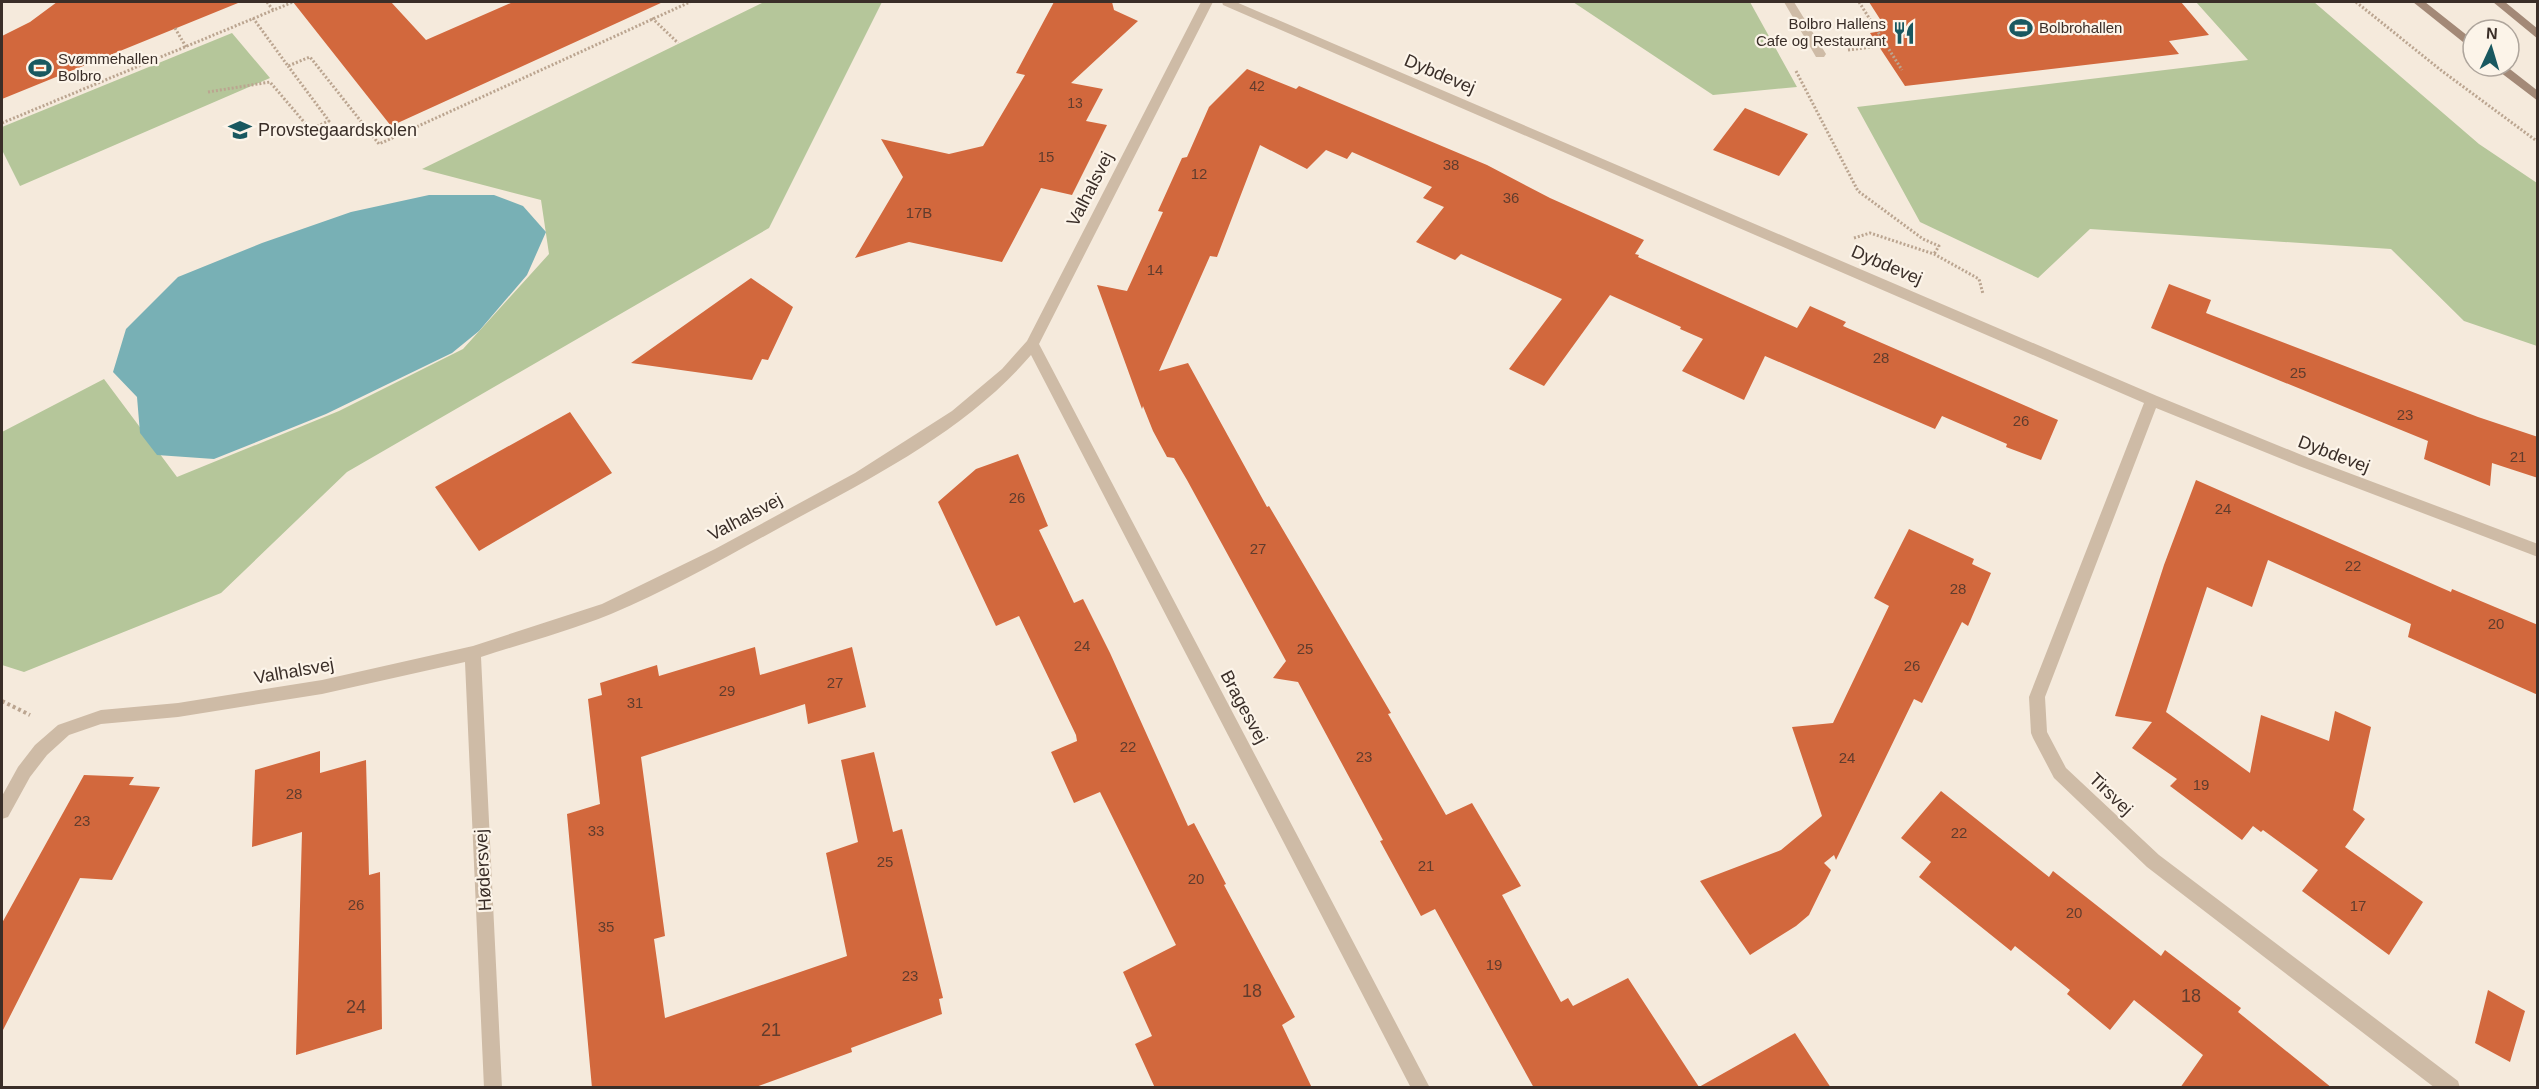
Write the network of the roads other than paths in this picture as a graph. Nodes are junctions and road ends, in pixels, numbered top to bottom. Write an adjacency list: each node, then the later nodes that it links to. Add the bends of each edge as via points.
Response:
1 (1207, 2): 11 (street, Valhalsvej)
2 (1227, 2): 12 (street, Dybdevej)
3 (1789, 2): 8 (street)
4 (2418, 2): 7 (main road)
5 (2499, 2): 6 (main road)
6 (2538, 35)
7 (2461, 36)
8 (1820, 54)
9 (2513, 78): 10 (main road)
10 (2538, 98)
11 (1032, 344): 14 (street, Valhalsvej, via 957,416 860,477 606,609); 17 (street, Bragesvej)
12 (2152, 400): 13 (street, Dybdevej); 18 (street, Tirsvej, via 2037,697 2039,733 2060,773 2153,861)
13 (2538, 551)
14 (473, 653): 15 (street, Valhalsvej, via 322,687 178,710 101,717 64,730 41,750); 16 (street, Hødersvej)
15 (2, 811)
16 (493, 1088)
17 (1421, 1088)
18 (2451, 1088)

